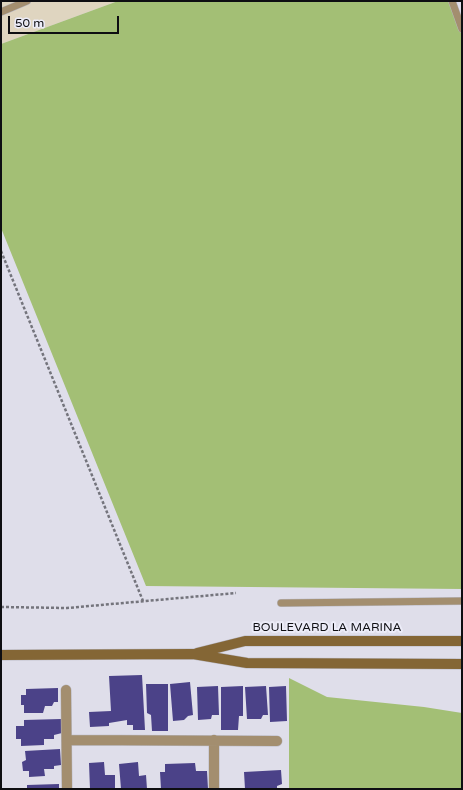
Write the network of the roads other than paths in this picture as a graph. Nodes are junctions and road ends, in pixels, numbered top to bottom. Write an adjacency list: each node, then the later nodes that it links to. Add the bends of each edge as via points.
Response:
1 (27, 1): 3 (lane)
2 (452, 1): 4 (lane)
3 (1, 12)
4 (462, 29)
5 (462, 601): 6 (lane)
6 (282, 603)
7 (462, 641): 8 (street, BOULEVARD LA MARINA, via 245,641)
8 (193, 654): 9 (street, BOULEVARD LA MARINA); 10 (street, BOULEVARD LA MARINA, via 247,663)
9 (1, 655)
10 (462, 664)
11 (66, 690): 12 (street)
12 (67, 740): 13 (street); 15 (street)
13 (214, 740): 14 (street); 16 (street)
14 (277, 741)
15 (67, 789)
16 (214, 789)

